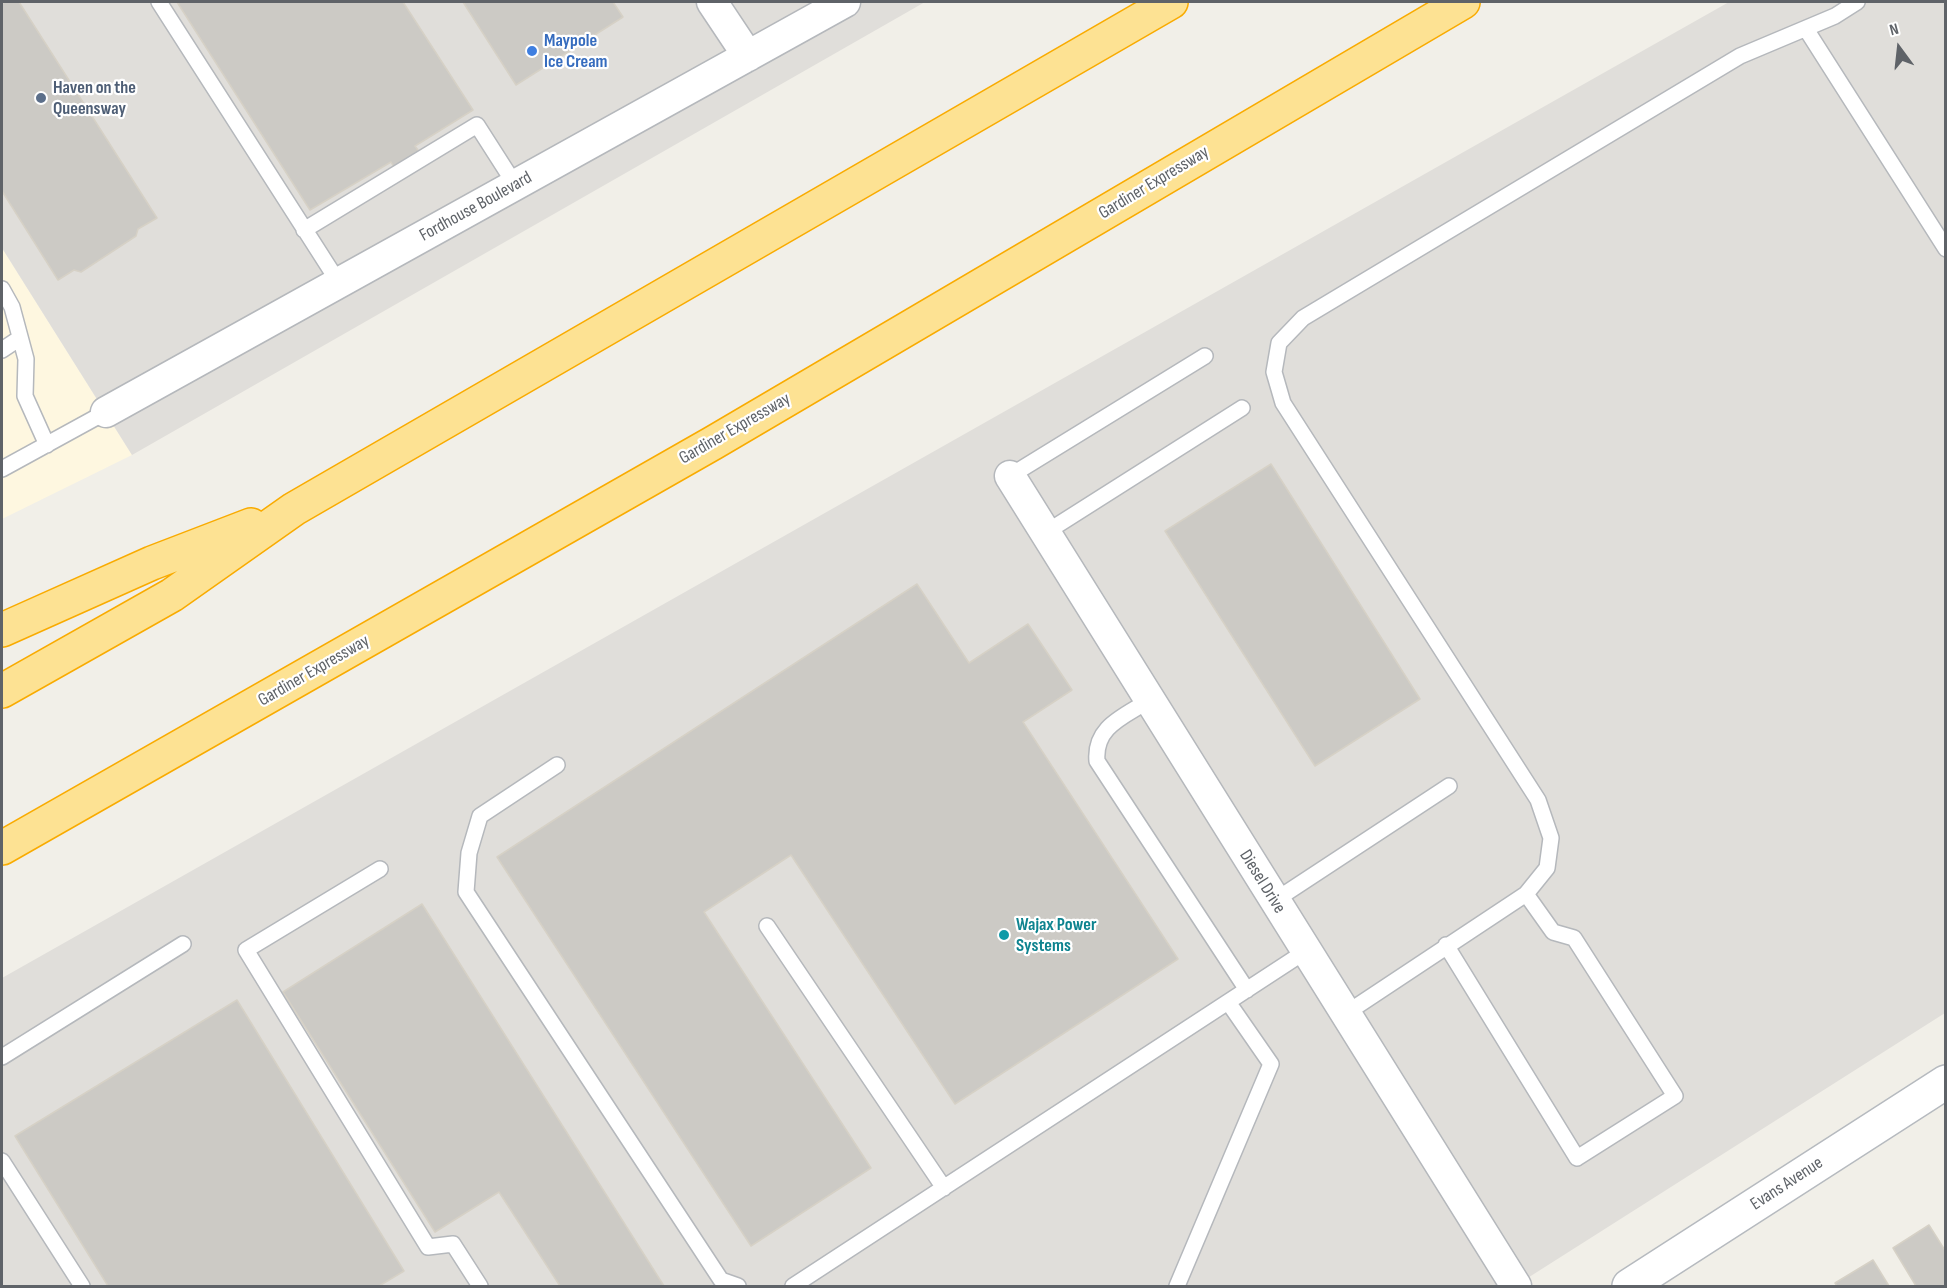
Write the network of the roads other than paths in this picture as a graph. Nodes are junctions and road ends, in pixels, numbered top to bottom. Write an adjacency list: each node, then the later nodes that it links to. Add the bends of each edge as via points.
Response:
1 (159, 2): 10 (lane)
2 (712, 2): 8 (street)
3 (845, 2): 8 (street, Fordhouse Boulevard)
4 (1171, 2): 22 (highway)
5 (1464, 2): 29 (highway, Gardiner Expressway, via 702,449)
6 (1857, 2): 7 (lane)
7 (1806, 29): 11 (lane); 31 (lane, via 1740,56 1303,318 1279,343 1274,372 1283,403 1538,800 1551,838 1547,868)
8 (748, 57): 9 (street, Fordhouse Boulevard)
9 (516, 186): 10 (lane, via 477,125); 12 (street, Fordhouse Boulevard)
10 (304, 230): 12 (lane)
11 (1946, 249)
12 (339, 283): 18 (street, Fordhouse Boulevard)
13 (2, 289): 14 (lane, via 12,307)
14 (20, 338): 15 (lane); 19 (lane, via 26,359 25,396)
15 (2, 350)
16 (1205, 356): 21 (lane)
17 (1242, 408): 23 (lane)
18 (106, 412): 19 (lane)
19 (47, 445): 20 (lane)
20 (2, 469)
21 (1010, 476): 23 (street, Diesel Drive)
22 (294, 508): 24 (highway, via 152,563); 25 (highway, via 172,595)
23 (1045, 533): 26 (street, Diesel Drive)
24 (2, 630)
25 (2, 691)
26 (1148, 701): 32 (street, Diesel Drive); 37 (lane, via 1104,730 1096,746 1097,761)
27 (556, 765): 46 (lane, via 480,816 469,853 465,892 722,1280)
28 (1449, 786): 32 (lane)
29 (2, 848)
30 (380, 869): 45 (lane, via 246,950 428,1247 453,1244)
31 (1526, 894): 35 (lane); 35 (lane, via 1553,932 1574,938 1675,1096 1577,1158)
32 (1274, 901): 36 (street, Diesel Drive)
33 (767, 926): 43 (lane)
34 (183, 944): 40 (lane)
35 (1446, 945): 39 (lane)
36 (1306, 951): 37 (lane); 39 (street, Diesel Drive)
37 (1247, 990): 38 (lane)
38 (1228, 1002): 43 (lane); 48 (lane, via 1271,1064)
39 (1345, 1014): 49 (street, Diesel Drive)
40 (2, 1057)
41 (1946, 1083): 50 (main road, Evans Avenue)
42 (2, 1161): 44 (lane)
43 (944, 1188): 47 (lane)
44 (82, 1287)
45 (480, 1287)
46 (738, 1287)
47 (793, 1287)
48 (1177, 1287)
49 (1516, 1287)
50 (1629, 1287)

